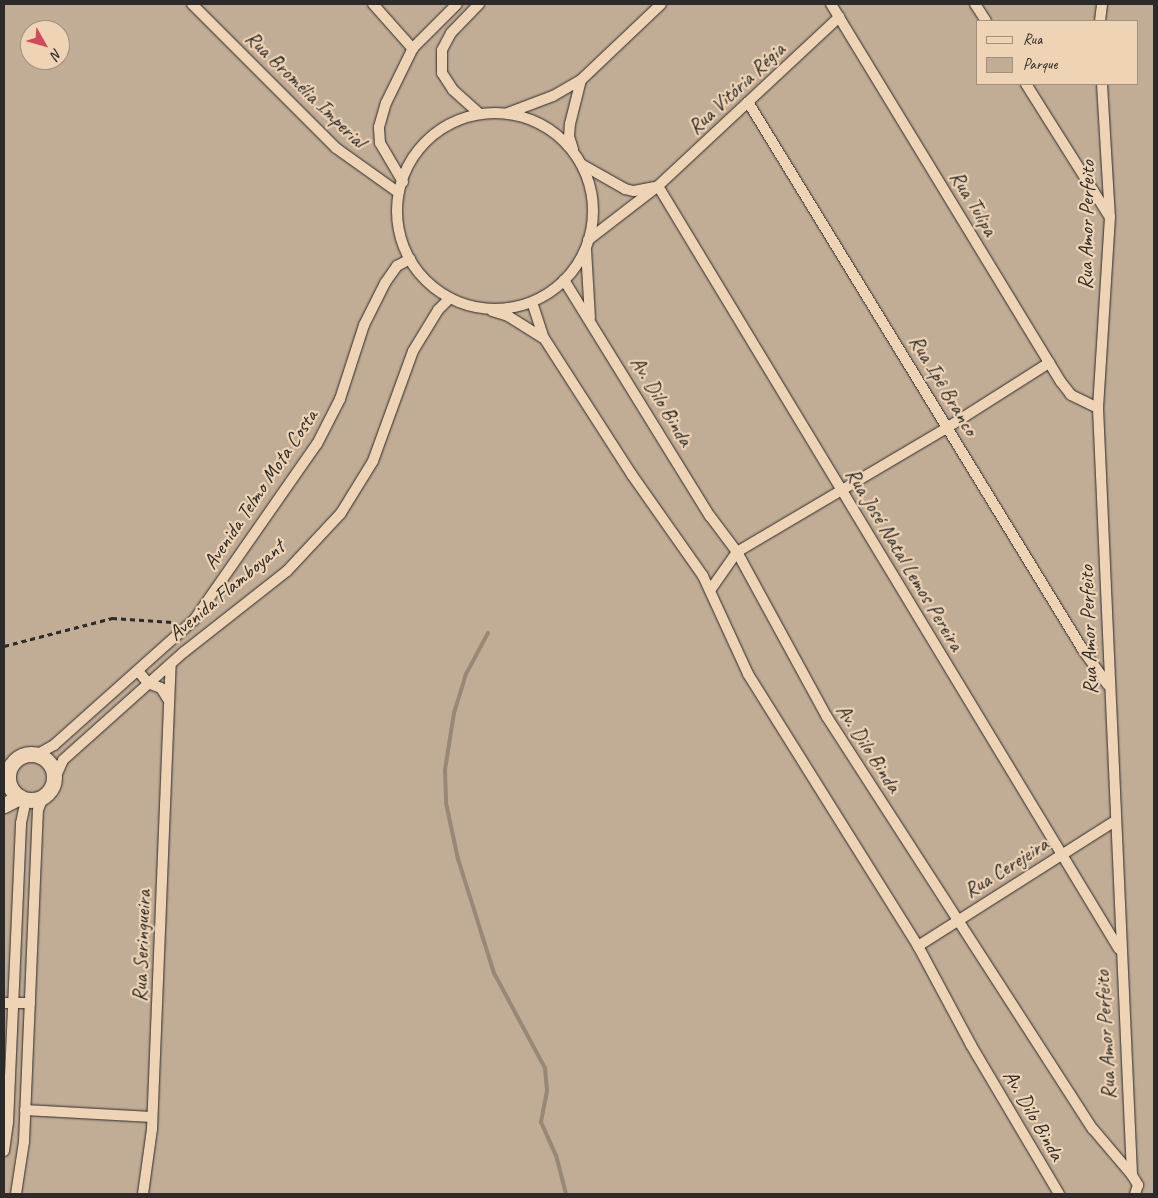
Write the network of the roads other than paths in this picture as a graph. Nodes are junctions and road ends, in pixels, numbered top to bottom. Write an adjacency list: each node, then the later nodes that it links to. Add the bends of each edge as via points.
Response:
1 (192, 4): 22 (street, Rua Bromélia Imperial, via 336,148)
2 (373, 4): 12 (street)
3 (457, 4): 12 (street)
4 (479, 4): 17 (street, via 451,33 442,50 442,73 453,90)
5 (661, 4): 13 (street)
6 (832, 4): 9 (street, Rua Tulipa)
7 (975, 4): 10 (street)
8 (1102, 4): 11 (street)
9 (839, 16): 16 (street, Rua Vitória Régia); 32 (street, Rua Tulipa)
10 (985, 20)
11 (1100, 20)
12 (413, 48): 20 (street, via 398,75 378,127 386,157)
13 (581, 80): 18 (street, via 553,96); 19 (street, via 569,137)
14 (1027, 85): 23 (street)
15 (1102, 85): 23 (street, Rua Amor Perfeito)
16 (748, 102): 21 (street, Rua Vitória Régia); 34 (street, Rua Ipê Branco)
17 (480, 114): 18 (street); 20 (street, via 453,123 430,138 412,160)
18 (507, 114): 19 (street, via 546,127)
19 (578, 159): 21 (street, via 624,189 634,191); 24 (street, via 592,196)
20 (402, 182): 22 (street)
21 (658, 186): 24 (street, Rua Vitória Régia); 35 (street, Rua José Natal Lemos Pereira)
22 (399, 193): 25 (street, via 398,228)
23 (1110, 217): 33 (street, Rua Amor Perfeito)
24 (587, 243): 26 (street); 30 (street)
25 (410, 259): 27 (street, via 423,277); 38 (street, Avenida Telmo Mota Costa, via 397,266 364,325 340,399 316,444)
26 (564, 280): 28 (street); 30 (street, Av. Dilo Binda, via 574,300)
27 (450, 298): 29 (street); 39 (street, Avenida Flamboyant, via 438,310 413,351 373,461 341,513 287,571)
28 (532, 302): 29 (street); 31 (street)
29 (484, 308): 31 (street, via 508,316)
30 (590, 318): 36 (street, Av. Dilo Binda, via 710,516)
31 (544, 338): 37 (street, Av. Dilo Binda)
32 (1049, 363): 33 (street, Rua Tulipa, via 1071,395); 34 (street)
33 (1098, 408): 42 (street, Rua Amor Perfeito)
34 (948, 427): 35 (street); 42 (street, Rua Ipê Branco, via 1083,650)
35 (841, 489): 36 (street); 50 (street, Rua José Natal Lemos Pereira)
36 (737, 552): 37 (street); 51 (street, Av. Dilo Binda, via 827,718)
37 (711, 589): 52 (street, Av. Dilo Binda, via 748,674)
38 (184, 629): 40 (street, Avenida Flamboyant)
39 (171, 664): 41 (street, Avenida Flamboyant); 43 (street, Rua Seringueira)
40 (138, 671): 41 (street); 44 (street, Avenida Flamboyant, via 48,750)
41 (148, 684): 43 (street, via 161,688); 46 (street, Avenida Flamboyant, via 63,760)
42 (1109, 686): 49 (street, Rua Amor Perfeito)
43 (168, 699): 57 (street, Rua Seringueira)
44 (36, 755): 45 (street, via 24,755); 46 (street, via 52,766)
45 (7, 775): 47 (street)
46 (48, 790): 47 (street); 55 (street, Avenida Flamboyant, via 38,810)
47 (23, 798): 48 (street); 54 (street)
48 (4, 805)
49 (1115, 821): 50 (street, Rua Cerejeira); 53 (street, Rua Amor Perfeito)
50 (1061, 855): 51 (street, Rua Cerejeira); 53 (street, Rua José Natal Lemos Pereira)
51 (959, 919): 52 (street, Rua Cerejeira); 61 (street, Av. Dilo Binda, via 1093,1129)
52 (918, 946): 65 (street, Av. Dilo Binda, via 971,1045)
53 (1119, 950): 61 (street, Rua Amor Perfeito)
54 (8, 1003): 55 (street); 58 (street)
55 (30, 1003): 56 (street, Avenida Flamboyant)
56 (25, 1110): 57 (street); 58 (street, via 18,1119); 59 (street, Avenida Flamboyant)
57 (152, 1117): 64 (street, Rua Seringueira)
58 (6, 1124): 59 (street); 60 (street)
59 (24, 1124): 63 (street, Avenida Flamboyant)
60 (4, 1151)
61 (1132, 1176): 62 (street, Av. Dilo Binda)
62 (1136, 1190)
63 (16, 1194)
64 (143, 1194)
65 (1059, 1194)

